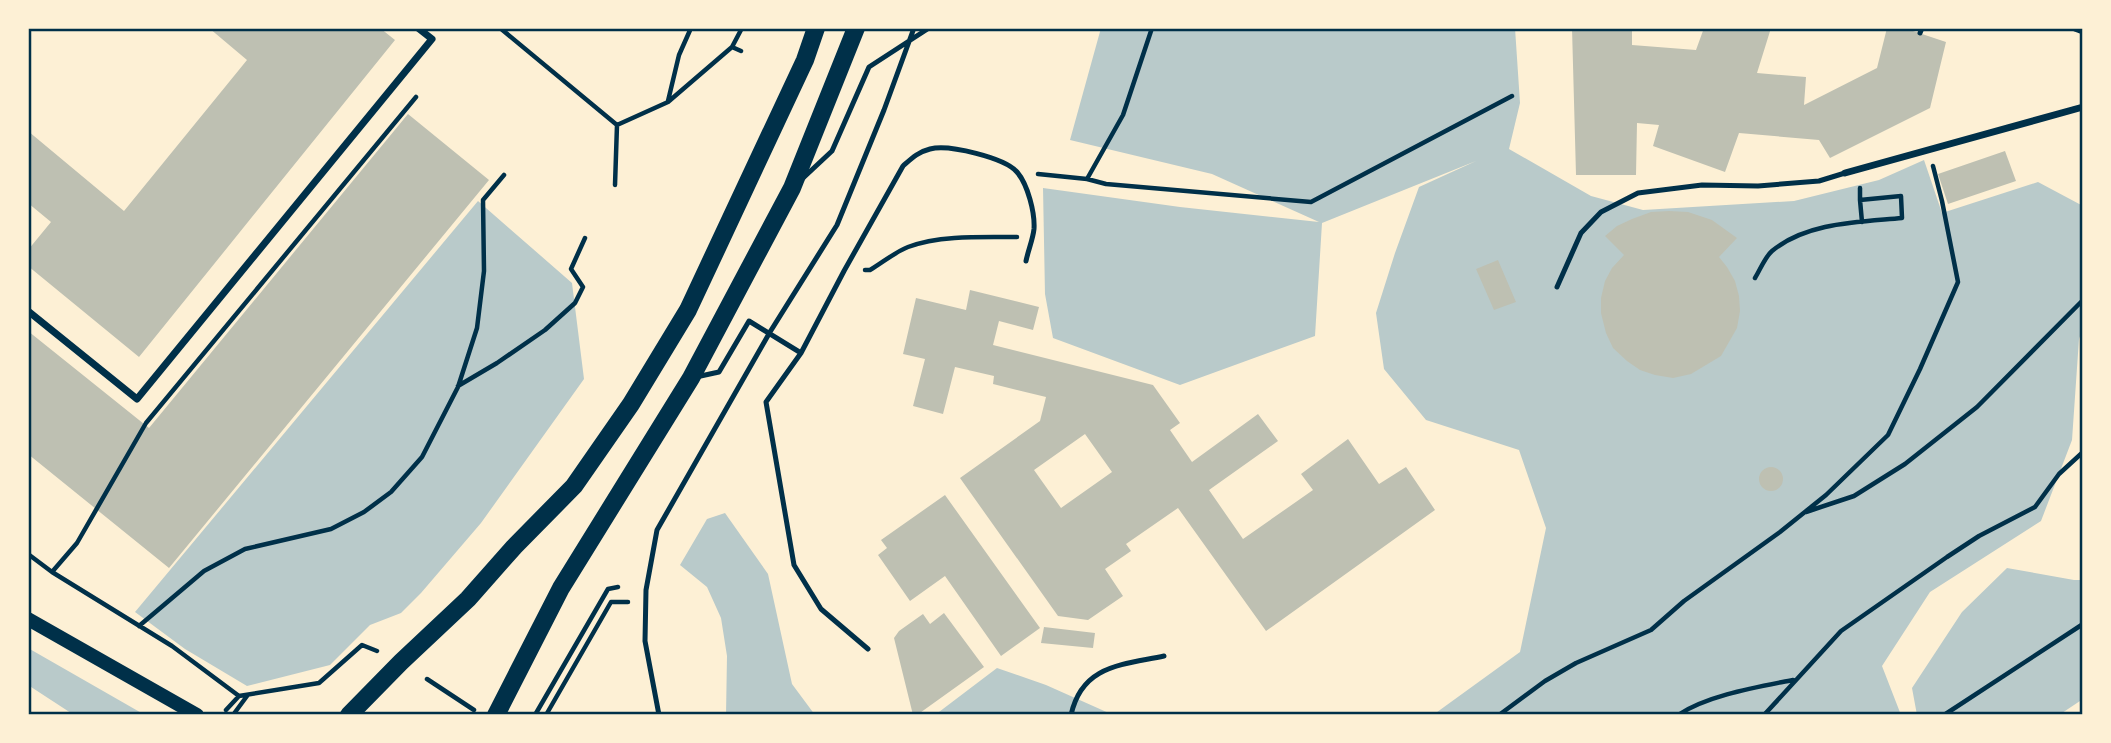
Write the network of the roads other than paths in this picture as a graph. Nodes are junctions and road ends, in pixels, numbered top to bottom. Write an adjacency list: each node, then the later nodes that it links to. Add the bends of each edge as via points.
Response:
1 (418, 28): 14 (street, via 432,39 137,399)
2 (816, 28): 22 (main road, via 688,310 631,404 574,486 468,599)
3 (856, 28): 11 (main road)
4 (914, 28): 8 (lane)
5 (929, 28): 8 (lane)
6 (2075, 28): 7 (street)
7 (2083, 31)
8 (910, 40): 11 (lane, via 869,68 832,151); 15 (lane, via 837,225)
9 (2083, 107): 10 (street)
10 (1845, 173): 13 (lane, via 1758,186 1702,185 1638,193 1601,212 1581,233)
11 (792, 188): 17 (main road)
12 (1026, 261): 16 (lane, via 1034,229 1031,200 1017,171 990,157 959,149 917,153 903,166)
13 (1557, 287)
14 (28, 311)
15 (770, 332): 16 (lane); 17 (lane, via 749,321 719,372); 24 (lane, via 657,530 646,590 646,641)
16 (801, 353): 19 (lane, via 766,402 794,565 821,609)
17 (691, 378): 23 (main road, via 561,588)
18 (28, 619): 21 (main road)
19 (868, 649)
20 (1164, 656): 25 (lane, via 1107,668 1086,681)
21 (197, 715)
22 (349, 715)
23 (496, 715)
24 (659, 715)
25 (1071, 715)

